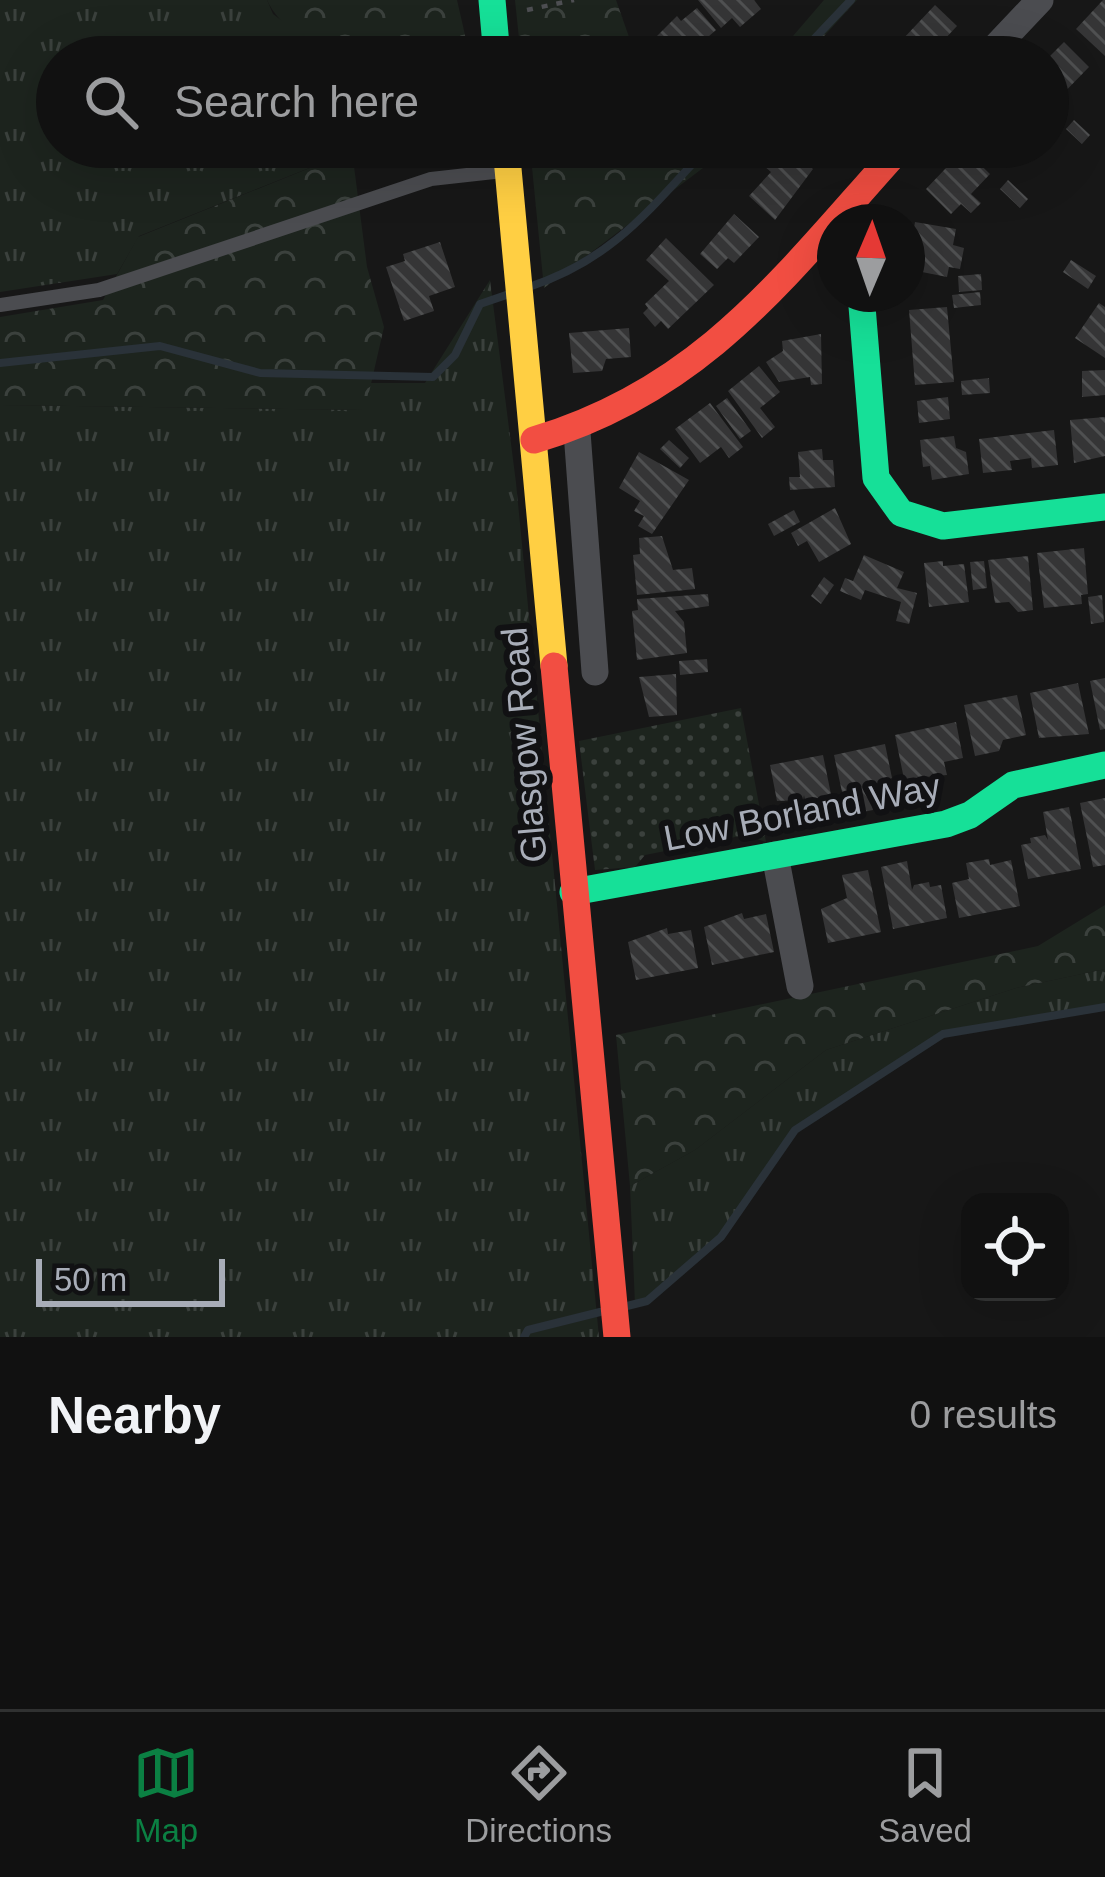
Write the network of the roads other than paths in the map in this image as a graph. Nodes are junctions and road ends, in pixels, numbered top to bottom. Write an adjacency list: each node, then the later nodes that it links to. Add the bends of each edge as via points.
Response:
1 (492, 0): 3 (street)
2 (1040, 0): 4 (street)
3 (495, 36)
4 (1006, 36)
5 (473, 168): 10 (lane, via 100,290)
6 (508, 168): 13 (street, Glasgow Road)
7 (882, 168): 8 (street)
8 (850, 204)
9 (817, 240): 12 (street, via 669,385)
10 (0, 305)
11 (862, 312): 14 (street, via 875,478 901,515 943,526)
12 (577, 431): 13 (street); 15 (street)
13 (534, 440): 18 (street, Glasgow Road)
14 (1105, 507)
15 (595, 672)
16 (1105, 765): 17 (street, Low Borland Way, via 1013,785 960,820)
17 (775, 855): 18 (street, Low Borland Way); 19 (street)
18 (573, 892): 20 (street, Glasgow Road)
19 (800, 986)
20 (616, 1332)

